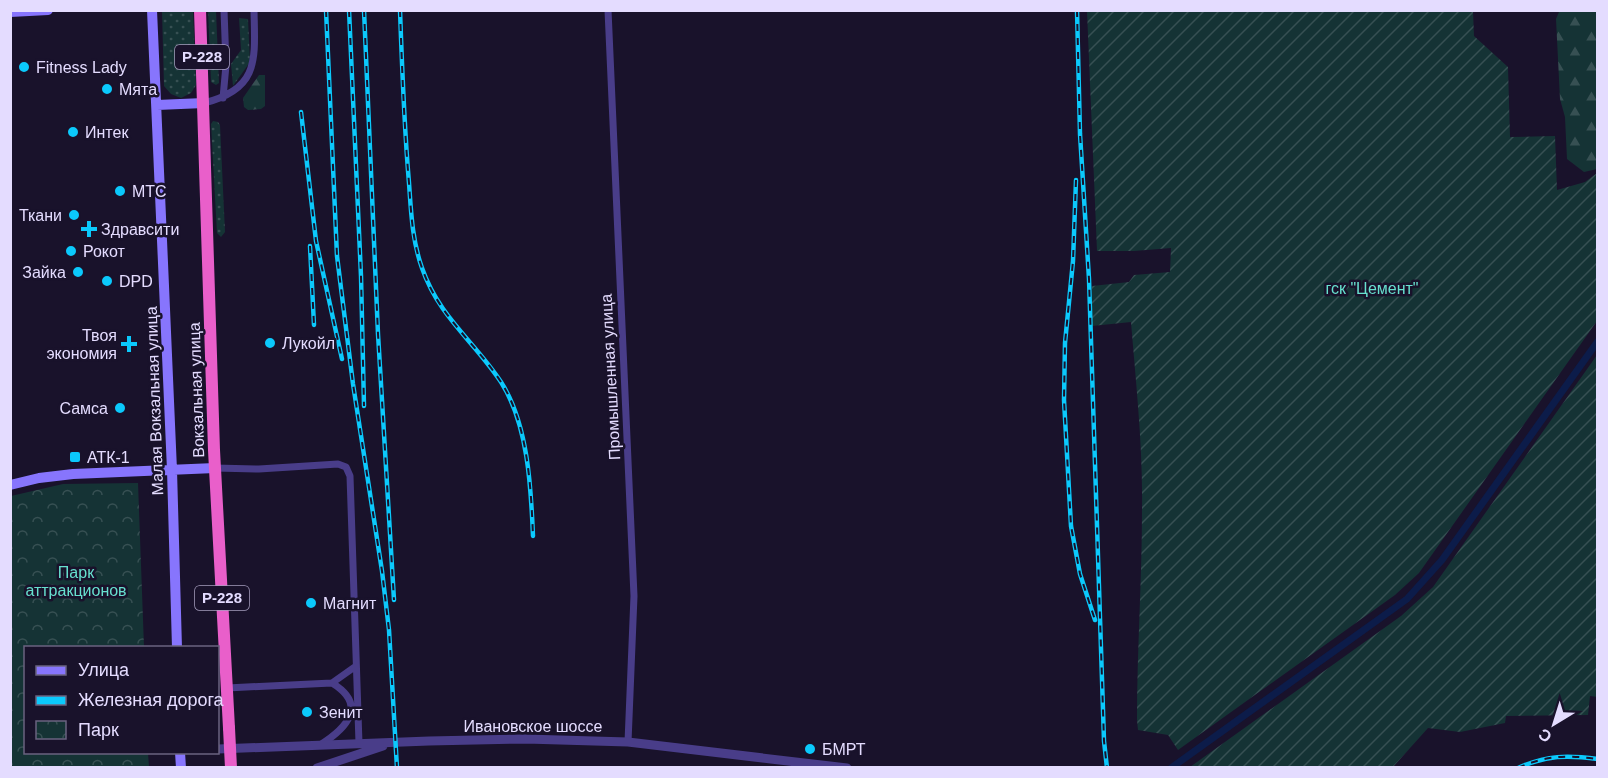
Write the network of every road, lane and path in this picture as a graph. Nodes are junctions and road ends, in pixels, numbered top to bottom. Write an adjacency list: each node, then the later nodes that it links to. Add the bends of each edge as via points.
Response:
1 (48, 10): 7 (main road)
2 (152, 10): 10 (main road, Малая Вокзальная улица)
3 (200, 10): 9 (highway, Вокзальная улица / Р-228)
4 (224, 10): 8 (street)
5 (254, 10): 8 (street, via 255,59 242,83)
6 (609, 10): 18 (street, Промышленная улица, via 634,596)
7 (10, 12)
8 (223, 98): 9 (street)
9 (204, 103): 10 (main road); 11 (highway, Вокзальная улица / Р-228)
10 (157, 105): 12 (main road, Малая Вокзальная улица)
11 (215, 468): 12 (main road); 15 (street, via 338,464 346,467 350,476); 17 (highway, Вокзальная улица / Р-228)
12 (172, 470): 13 (main road, via 62,475); 14 (main road, Малая Вокзальная улица)
13 (10, 485)
14 (177, 646)
15 (356, 666): 16 (street); 19 (street)
16 (332, 683): 17 (street); 21 (street, via 350,700 351,711 339,734)
17 (227, 688): 25 (highway, Вокзальная улица / Р-228, bridge)
18 (628, 742): 20 (street, Ивановское шоссе, via 526,739); 27 (street, Ивановское шоссе)
19 (359, 743): 20 (street, Ивановское шоссе); 21 (street, Ивановское шоссе)
20 (391, 743): 26 (street)
21 (320, 745): 22 (street, Ивановское шоссе)
22 (219, 749)
23 (181, 767): 24 (street)
24 (176, 768)
25 (231, 768)
26 (316, 768)
27 (847, 768)

